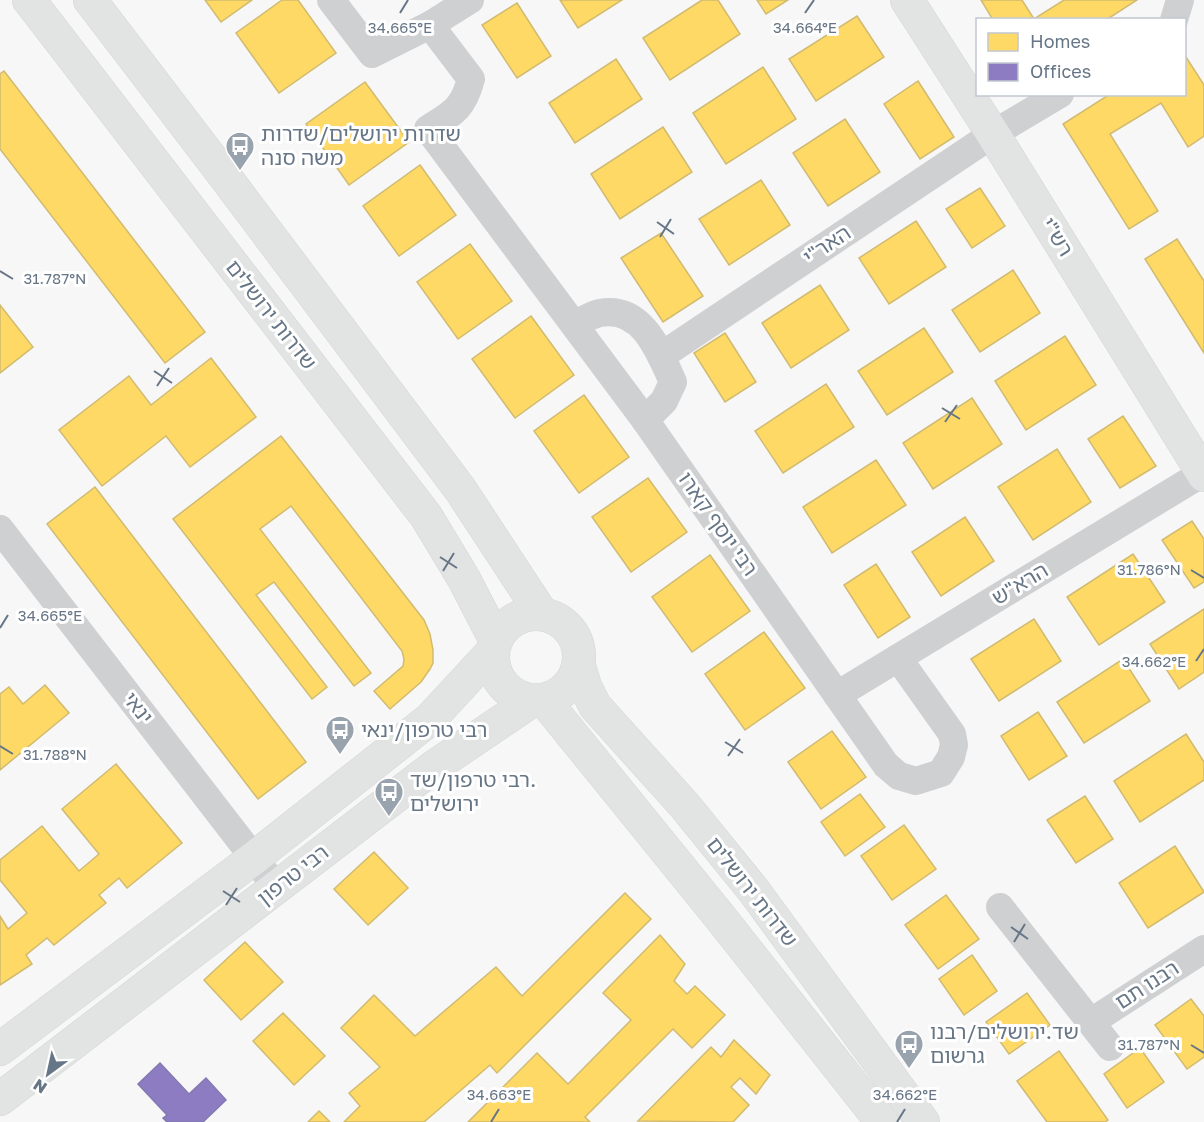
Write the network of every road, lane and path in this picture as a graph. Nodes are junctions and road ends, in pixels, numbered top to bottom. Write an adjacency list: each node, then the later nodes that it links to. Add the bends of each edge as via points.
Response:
1 (29, 0): 17 (main road, שדרות ירושלים, via 426,516 464,579)
2 (90, 0): 16 (main road, via 453,479)
3 (331, 0): 8 (street, via 372,54)
4 (470, 0): 8 (street)
5 (907, 0): 10 (main road, רש"י)
6 (1180, 0): 7 (street)
7 (1175, 18)
8 (430, 25): 11 (street, רבי יוסף קארו, via 471,79 466,97 452,113 428,129)
9 (1057, 96): 10 (street, האר"י)
10 (993, 134): 12 (street, האר"י); 14 (main road, רש"י)
11 (575, 325): 12 (street, via 598,313 621,312 648,331); 13 (street, רבי יוסף קארו)
12 (661, 356): 13 (street, via 673,382 664,401)
13 (645, 420): 20 (street, רבי יוסף קארו)
14 (1204, 474): 18 (street, הרא"ש)
15 (0, 529): 22 (street, ינאי)
16 (542, 614): 17 (main road, via 510,622); 19 (main road, via 569,628 578,646)
17 (494, 646): 21 (main road, via 496,674 502,684 511,692); 22 (main road, רבי טרפון, via 430,719)
18 (898, 658): 20 (street, הרא"ש); 20 (street, רבי יוסף קארו, via 952,734 951,757 941,773 916,781 899,776 886,765)
19 (579, 666): 21 (main road, via 567,688); 31 (main road, שדרות ירושלים, via 595,706 685,806 754,891)
20 (837, 695)
21 (538, 700): 23 (main road, רבי טרפון, via 435,766); 30 (main road, שדרות ירושלים, via 712,908)
22 (254, 858): 23 (street, ינאי); 28 (main road, רבי טרפון)
23 (277, 888): 29 (main road, רבי טרפון)
24 (1000, 907): 26 (street)
25 (1204, 949): 26 (street, רבנו תם)
26 (1091, 1022): 27 (street)
27 (1110, 1047)
28 (0, 1049)
29 (0, 1099)
30 (882, 1122)
31 (923, 1122)

